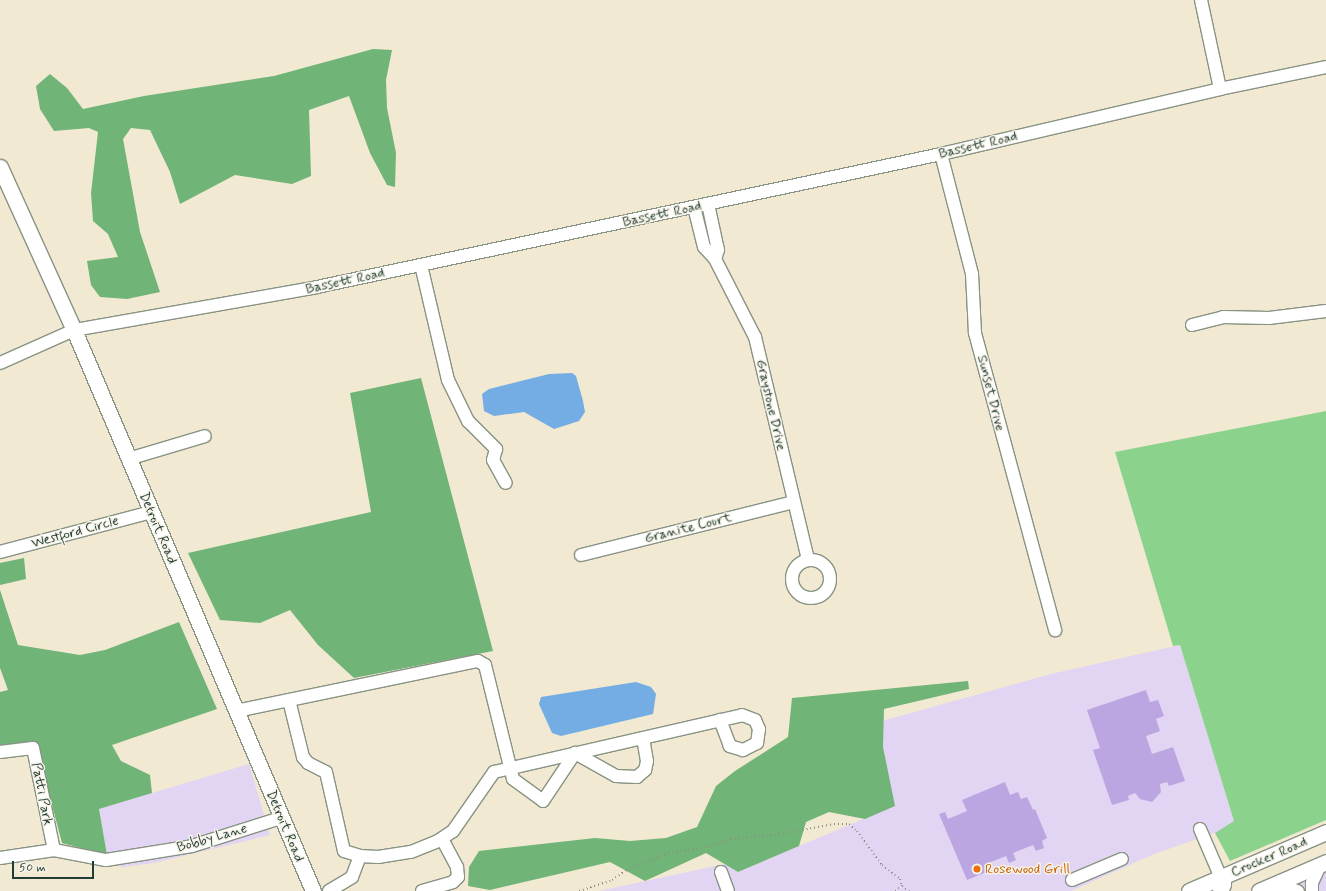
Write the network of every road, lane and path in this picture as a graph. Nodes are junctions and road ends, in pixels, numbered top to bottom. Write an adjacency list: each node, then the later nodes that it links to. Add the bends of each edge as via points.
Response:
1 (1201, 0): 3 (street)
2 (1326, 67): 3 (street, Bassett Road)
3 (1220, 89): 4 (street, Bassett Road)
4 (941, 154): 6 (street, Bassett Road); 22 (street, Sunset Drive, via 972,274 975,333)
5 (0, 168): 12 (main road, Detroit Road)
6 (708, 204): 7 (street, Bassett Road); 8 (street, via 718,250)
7 (694, 207): 8 (street, Graystone Drive, via 704,246); 9 (street, Bassett Road)
8 (714, 259): 17 (street, Graystone Drive, via 756,337)
9 (421, 265): 12 (street, Bassett Road, via 317,287); 16 (street, via 448,380 468,421 496,449 493,460)
10 (1326, 311): 11 (street, via 1269,318 1223,317)
11 (1192, 325)
12 (74, 330): 13 (street, Bassett Road); 15 (main road, Detroit Road)
13 (0, 363)
14 (205, 436): 15 (street)
15 (128, 459): 18 (main road, Detroit Road)
16 (506, 483)
17 (794, 502): 20 (street, Granite Court); 21 (street, Graystone Drive)
18 (151, 512): 19 (street, Westford Circle); 24 (main road, Detroit Road)
19 (0, 552)
20 (581, 555)
21 (808, 559)
22 (1055, 630)
23 (289, 700): 24 (street); 29 (street, via 478,660 485,665); 35 (street, via 303,757 308,763 326,772 344,851)
24 (236, 711): 30 (main road, Detroit Road)
25 (720, 720): 26 (street)
26 (643, 738): 28 (street); 28 (street, via 647,761 645,770 632,778 616,776)
27 (0, 752): 34 (street, Patti Park, via 33,748)
28 (575, 753): 29 (street); 29 (street, via 543,801 512,779)
29 (508, 768): 33 (street, via 494,772 460,825)
30 (281, 818): 34 (street, Bobby Lane, via 192,846 106,860); 44 (main road, Detroit Road)
31 (1200, 829): 41 (street)
32 (1326, 832): 41 (main road, Crocker Road)
33 (442, 839): 35 (street, via 411,852 378,857); 46 (street, via 457,867 458,877 453,882)
34 (54, 850): 36 (street, Bobby Lane)
35 (360, 856): 45 (street, via 352,877)
36 (0, 858)
37 (1122, 859): 40 (street)
38 (1324, 860): 42 (main road, Crocker Road); 54 (street, via 1312,883)
39 (721, 872): 48 (street)
40 (1072, 880)
41 (1221, 884): 51 (main road, Crocker Road)
42 (1276, 884): 52 (main road, Crocker Road); 53 (street)
43 (902, 886): 47 (path, via 900,879 882,865 857,831 849,824 834,824 775,835 731,839 710,846 668,853 627,870 612,880); 49 (path); 50 (path)
44 (313, 891)
45 (328, 891)
46 (422, 891)
47 (579, 891)
48 (728, 891)
49 (895, 891)
50 (909, 891)
51 (1189, 891)
52 (1259, 891)
53 (1298, 891)
54 (1312, 891)

